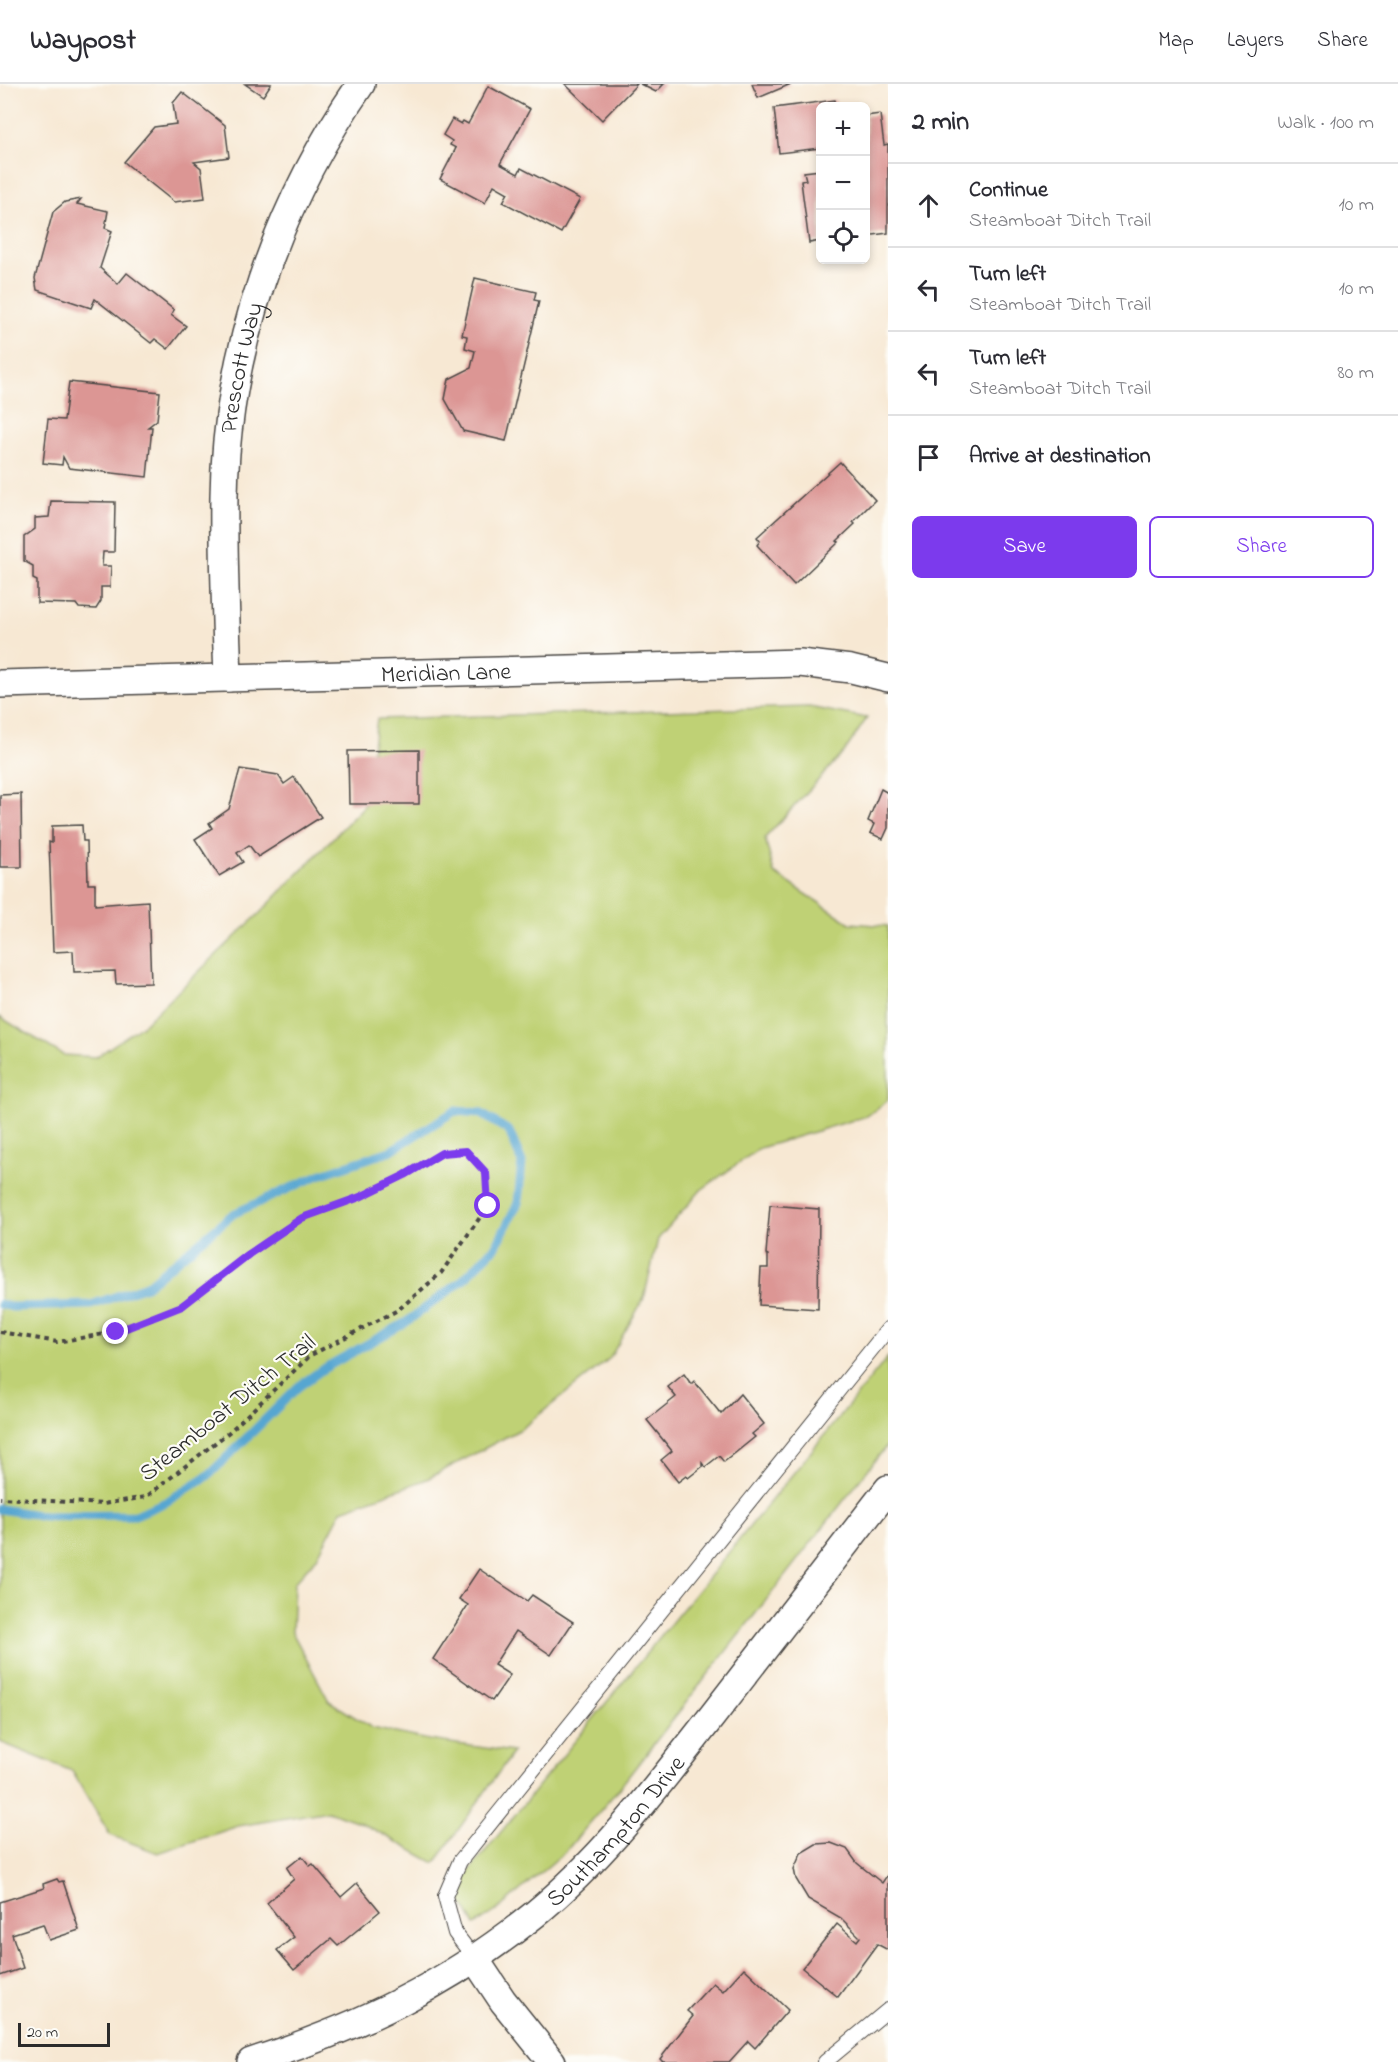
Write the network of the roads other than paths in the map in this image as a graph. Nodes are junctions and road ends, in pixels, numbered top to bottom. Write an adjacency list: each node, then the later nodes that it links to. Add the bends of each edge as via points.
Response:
1 (360, 84): 2 (street, Prescott Way, via 295,196 263,276 243,348 230,420 224,495)
2 (228, 678): 3 (street, Meridian Lane, via 800,663); 4 (street, Meridian Lane)
3 (888, 678)
4 (0, 684)
5 (888, 1329): 7 (lane, via 460,1861 445,1896 455,1933)
6 (888, 1490): 7 (street, Southampton Drive, via 646,1801 594,1859 536,1913)
7 (475, 1959): 9 (street, Southampton Drive, via 386,2010 323,2038); 10 (street)
8 (888, 2010): 11 (lane)
9 (251, 2062)
10 (552, 2062)
11 (825, 2062)

